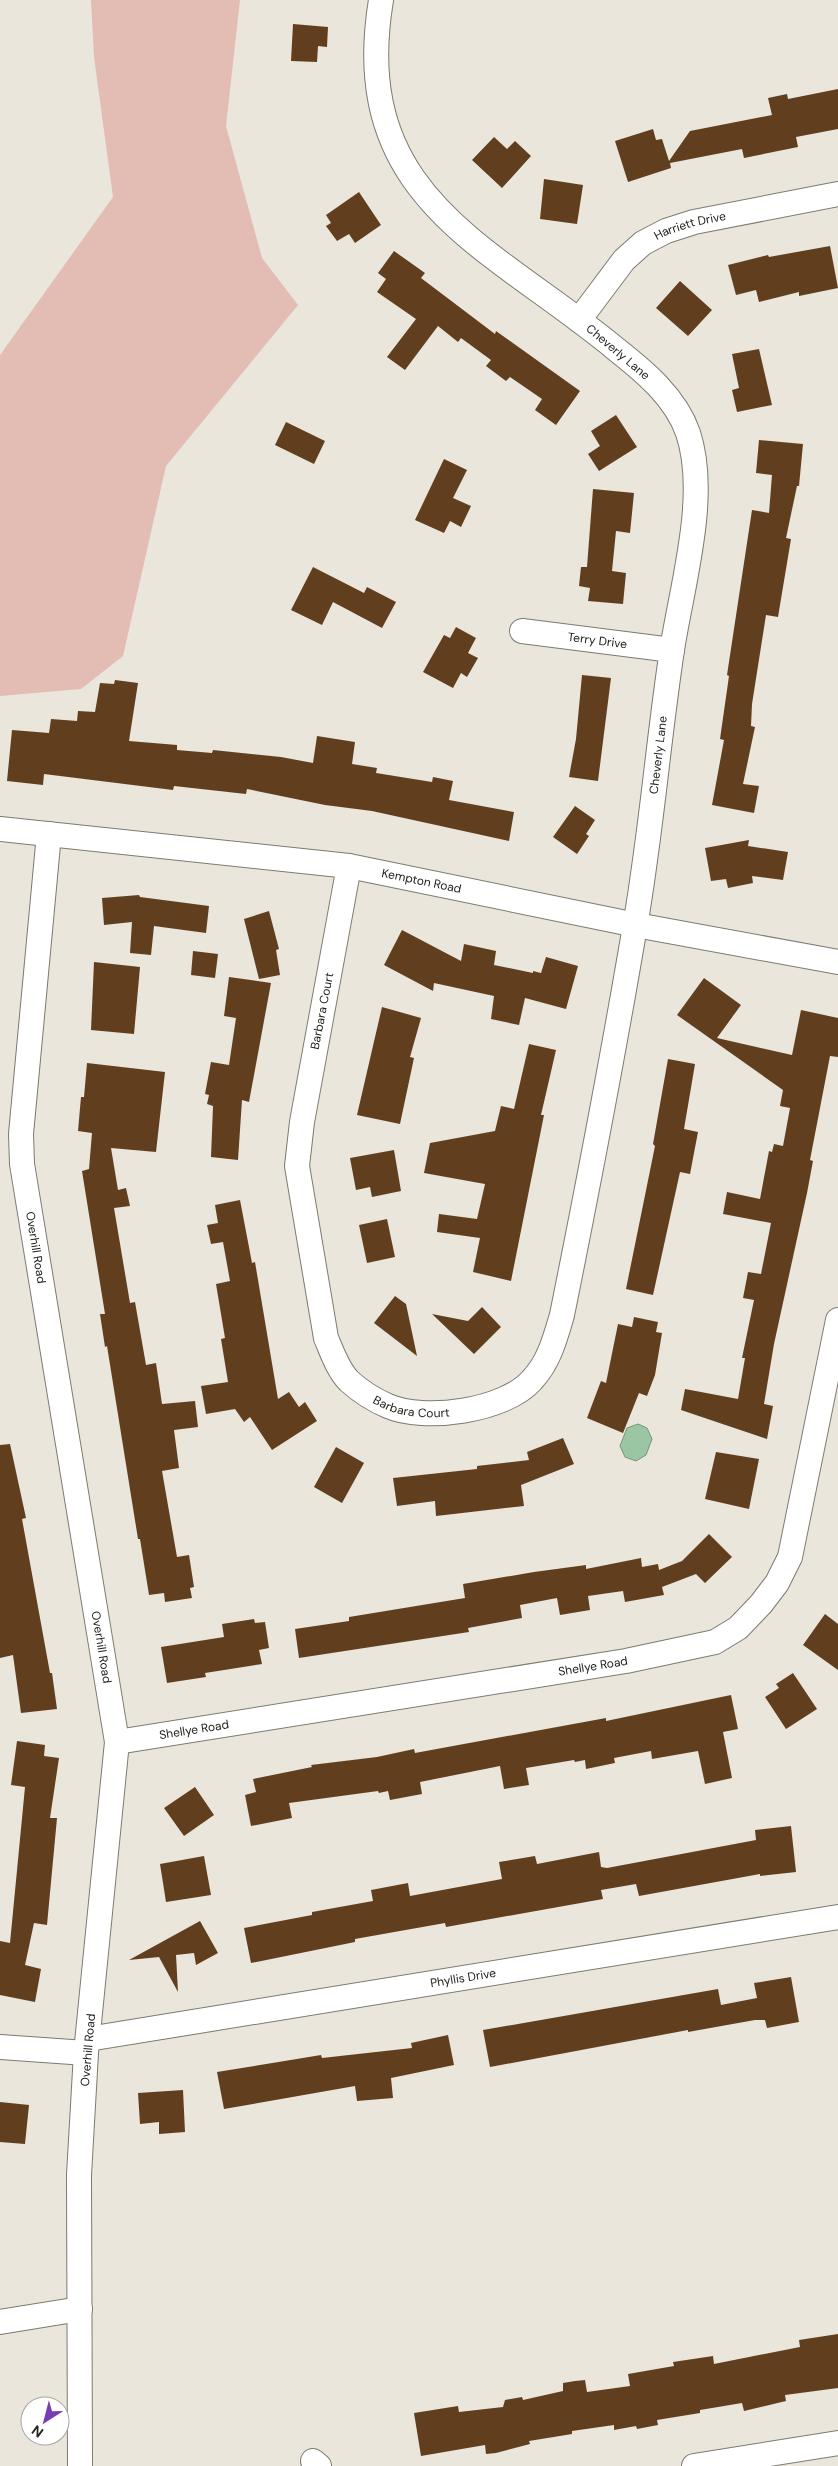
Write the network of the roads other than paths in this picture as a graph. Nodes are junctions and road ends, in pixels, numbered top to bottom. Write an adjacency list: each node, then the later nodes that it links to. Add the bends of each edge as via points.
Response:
1 (381, 0): 3 (street, Cheverly Lane, via 375,58 379,99 395,144 414,180 447,220)
2 (838, 194): 3 (street, Harriett Drive, via 666,230 624,260)
3 (579, 320): 5 (street, Cheverly Lane, via 647,374 671,402 687,430 695,464 696,498)
4 (522, 631): 5 (street, Terry Drive)
5 (672, 650): 9 (street, Cheverly Lane)
6 (0, 829): 7 (street, Kempton Road)
7 (50, 834): 8 (street, Kempton Road); 12 (street, Overhill Road, via 21,1134 22,1164)
8 (349, 866): 9 (street, Kempton Road); 9 (street, Barbara Court, via 302,1122 297,1166 326,1338 336,1361 348,1380 366,1394 389,1406 412,1412 441,1413 472,1408 512,1395 531,1382 553,1346 562,1315)
9 (636, 925): 10 (street, Kempton Road)
10 (838, 962)
11 (838, 1320): 12 (street, Shellye Road, via 790,1557 777,1583 761,1604 738,1628 715,1642 640,1658)
12 (117, 1742): 15 (street, Overhill Road)
13 (838, 1917): 15 (street, Phyllis Drive)
14 (0, 2046): 15 (street, Phyllis Drive)
15 (87, 2046): 16 (street, Overhill Road, via 79,2175)
16 (80, 2309): 17 (street); 19 (street, Overhill Road)
17 (0, 2322)
18 (838, 2443): 20 (street)
19 (80, 2466)
20 (694, 2466)

